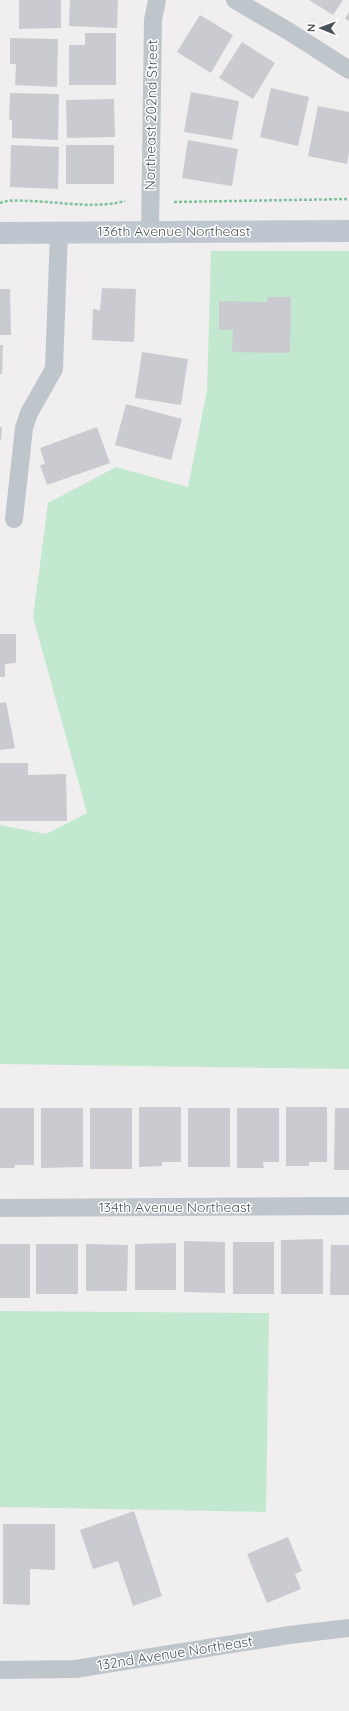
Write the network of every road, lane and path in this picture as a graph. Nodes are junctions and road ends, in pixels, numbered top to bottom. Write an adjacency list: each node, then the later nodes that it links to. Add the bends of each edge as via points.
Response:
1 (157, 0): 8 (street, Northeast 202nd Street, via 153,20)
2 (235, 0): 3 (street)
3 (349, 70)
4 (349, 199): 6 (path)
5 (125, 201): 7 (path, via 94,206 33,201)
6 (174, 202)
7 (0, 203)
8 (150, 231): 9 (street, 136th Avenue Northeast); 10 (street, 136th Avenue Northeast)
9 (349, 231)
10 (59, 232): 11 (street, 136th Avenue Northeast); 12 (street, via 54,369 29,413 24,428)
11 (0, 233)
12 (14, 520)
13 (349, 1206): 14 (street, 134th Avenue Northeast)
14 (0, 1208)
15 (349, 1628): 16 (street, 132nd Avenue Northeast, via 288,1635 75,1669)
16 (0, 1670)

